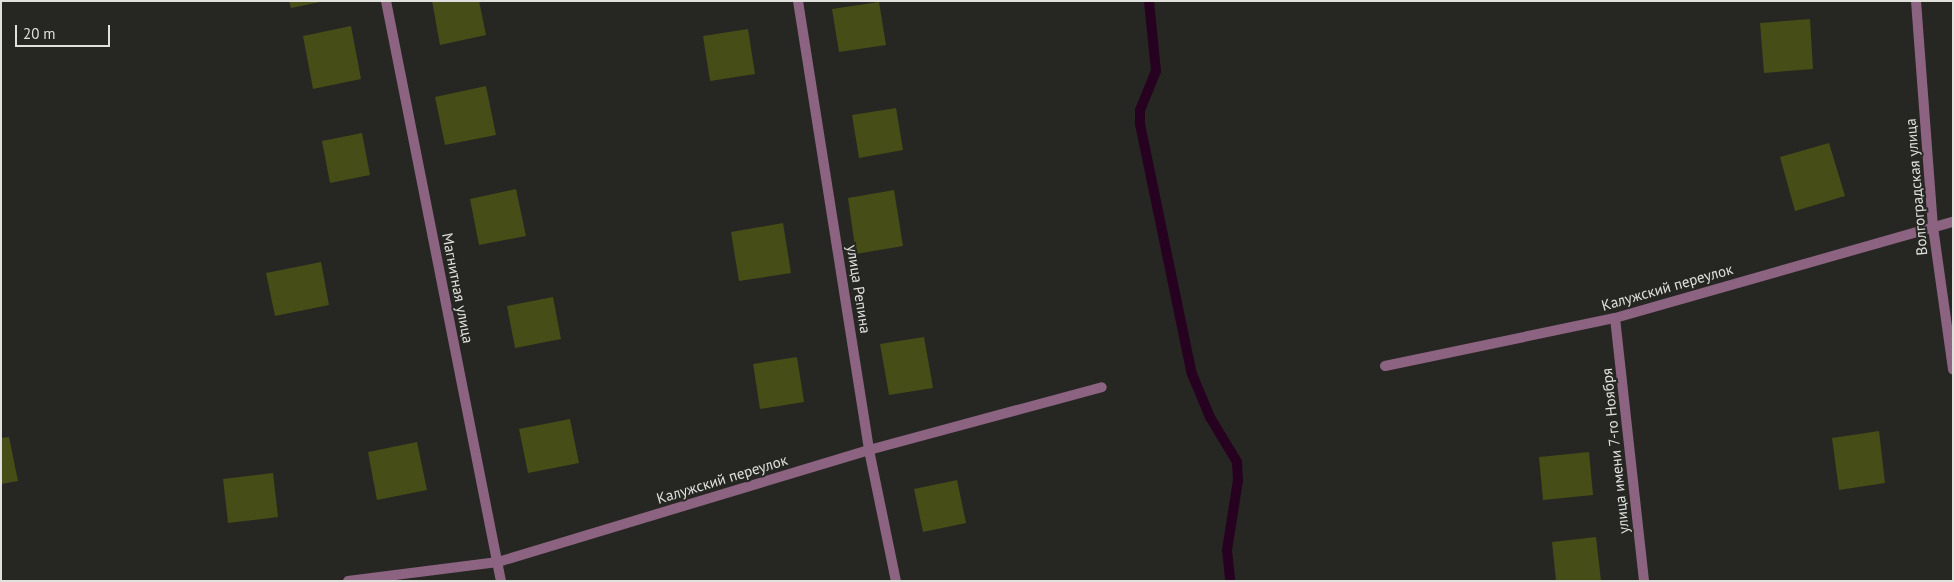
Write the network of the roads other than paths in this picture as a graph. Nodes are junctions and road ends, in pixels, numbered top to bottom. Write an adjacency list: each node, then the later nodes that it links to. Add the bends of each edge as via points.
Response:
1 (386, 1): 11 (street, Магнитная улица)
2 (798, 1): 10 (street, улица Репина)
3 (1916, 1): 5 (street, Волгоградская улица)
4 (1953, 222): 5 (street, Калужский переулок)
5 (1933, 227): 6 (street, Калужский переулок); 8 (street, Волгоградская улица)
6 (1615, 318): 7 (street, Калужский переулок); 15 (street, улица имени 7-го Ноября)
7 (1385, 366)
8 (1953, 370)
9 (1102, 387): 10 (street, Калужский переулок)
10 (869, 450): 11 (street, Калужский переулок); 14 (street, улица Репина)
11 (498, 562): 12 (street, Калужский переулок); 13 (street, Магнитная улица)
12 (348, 581)
13 (502, 581)
14 (896, 581)
15 (1644, 581)

